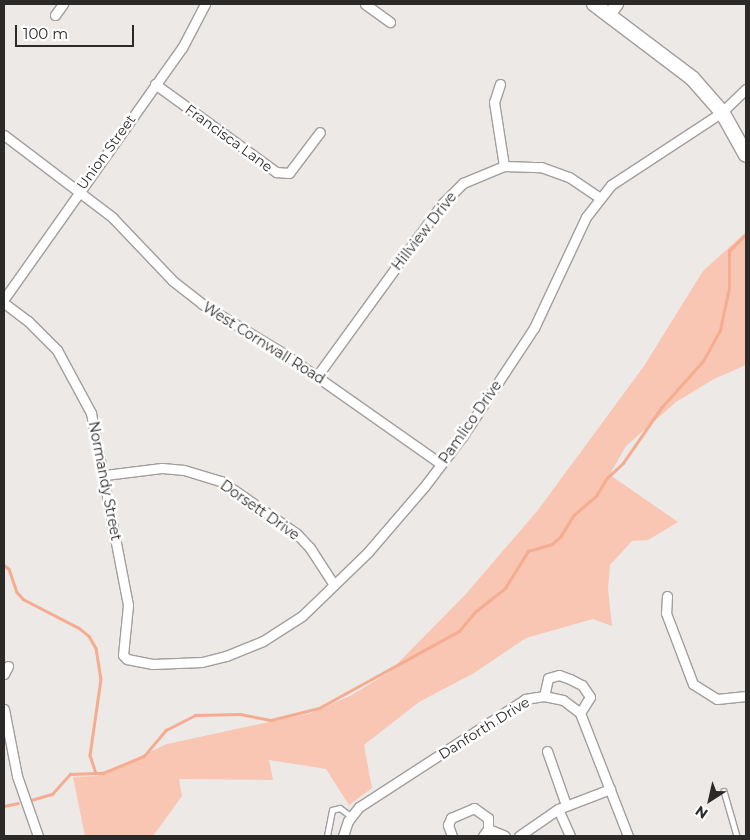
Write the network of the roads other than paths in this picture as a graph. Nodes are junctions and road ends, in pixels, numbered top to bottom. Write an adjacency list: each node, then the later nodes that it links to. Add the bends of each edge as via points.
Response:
1 (63, 4): 6 (street)
2 (205, 4): 8 (street, Union Street, via 182,48)
3 (365, 4): 7 (street)
4 (594, 4): 5 (main road)
5 (613, 9): 11 (main road, via 692,78)
6 (56, 15)
7 (390, 22)
8 (155, 84): 12 (street, Francisca Lane, via 276,172 289,173); 16 (street, Union Street)
9 (500, 84): 15 (street, via 494,102)
10 (746, 89): 11 (street, Pamlico Drive)
11 (722, 112): 14 (main road); 17 (street, Pamlico Drive, via 626,173)
12 (320, 132)
13 (4, 135): 16 (street, West Cornwall Road)
14 (746, 155)
15 (504, 166): 17 (street, Hillview Drive, via 551,170); 20 (street, Hillview Drive, via 476,176 447,198)
16 (79, 190): 18 (street, Union Street); 20 (street, West Cornwall Road, via 112,217 174,281 202,304)
17 (600, 198): 21 (street, Pamlico Drive, via 586,217 534,328)
18 (4, 299)
19 (4, 303): 22 (street, Normandy Street, via 42,334 71,371 92,413)
20 (318, 376): 21 (street, West Cornwall Road)
21 (441, 464): 23 (street, Pamlico Drive, via 368,552)
22 (105, 475): 23 (street, Dorsett Drive, via 167,468 222,481 297,534); 25 (street, Normandy Street, via 128,606 122,647)
23 (334, 585): 25 (street, Pamlico Drive, via 284,630 247,648 202,662 178,664)
24 (667, 596): 27 (street, via 666,613 693,684 716,699)
25 (127, 660)
26 (544, 696): 29 (street, Danforth Drive, via 563,700); 29 (street, via 548,678 559,675 570,679 582,685 590,697); 34 (street, Danforth Drive, via 525,699 359,807)
27 (746, 696)
28 (4, 709): 36 (street, via 17,776)
29 (580, 713): 31 (street)
30 (547, 751): 33 (street)
31 (610, 789): 33 (street); 43 (street)
32 (724, 791): 44 (lane)
33 (562, 807): 41 (street); 42 (street)
34 (351, 816): 37 (lane, via 340,808 332,810); 38 (street, Danforth Drive)
35 (485, 832): 39 (street, via 488,818 474,808 451,818 448,825); 40 (street)
36 (38, 836)
37 (327, 836)
38 (343, 836)
39 (452, 836)
40 (505, 836)
41 (519, 836)
42 (570, 836)
43 (628, 836)
44 (737, 836)

